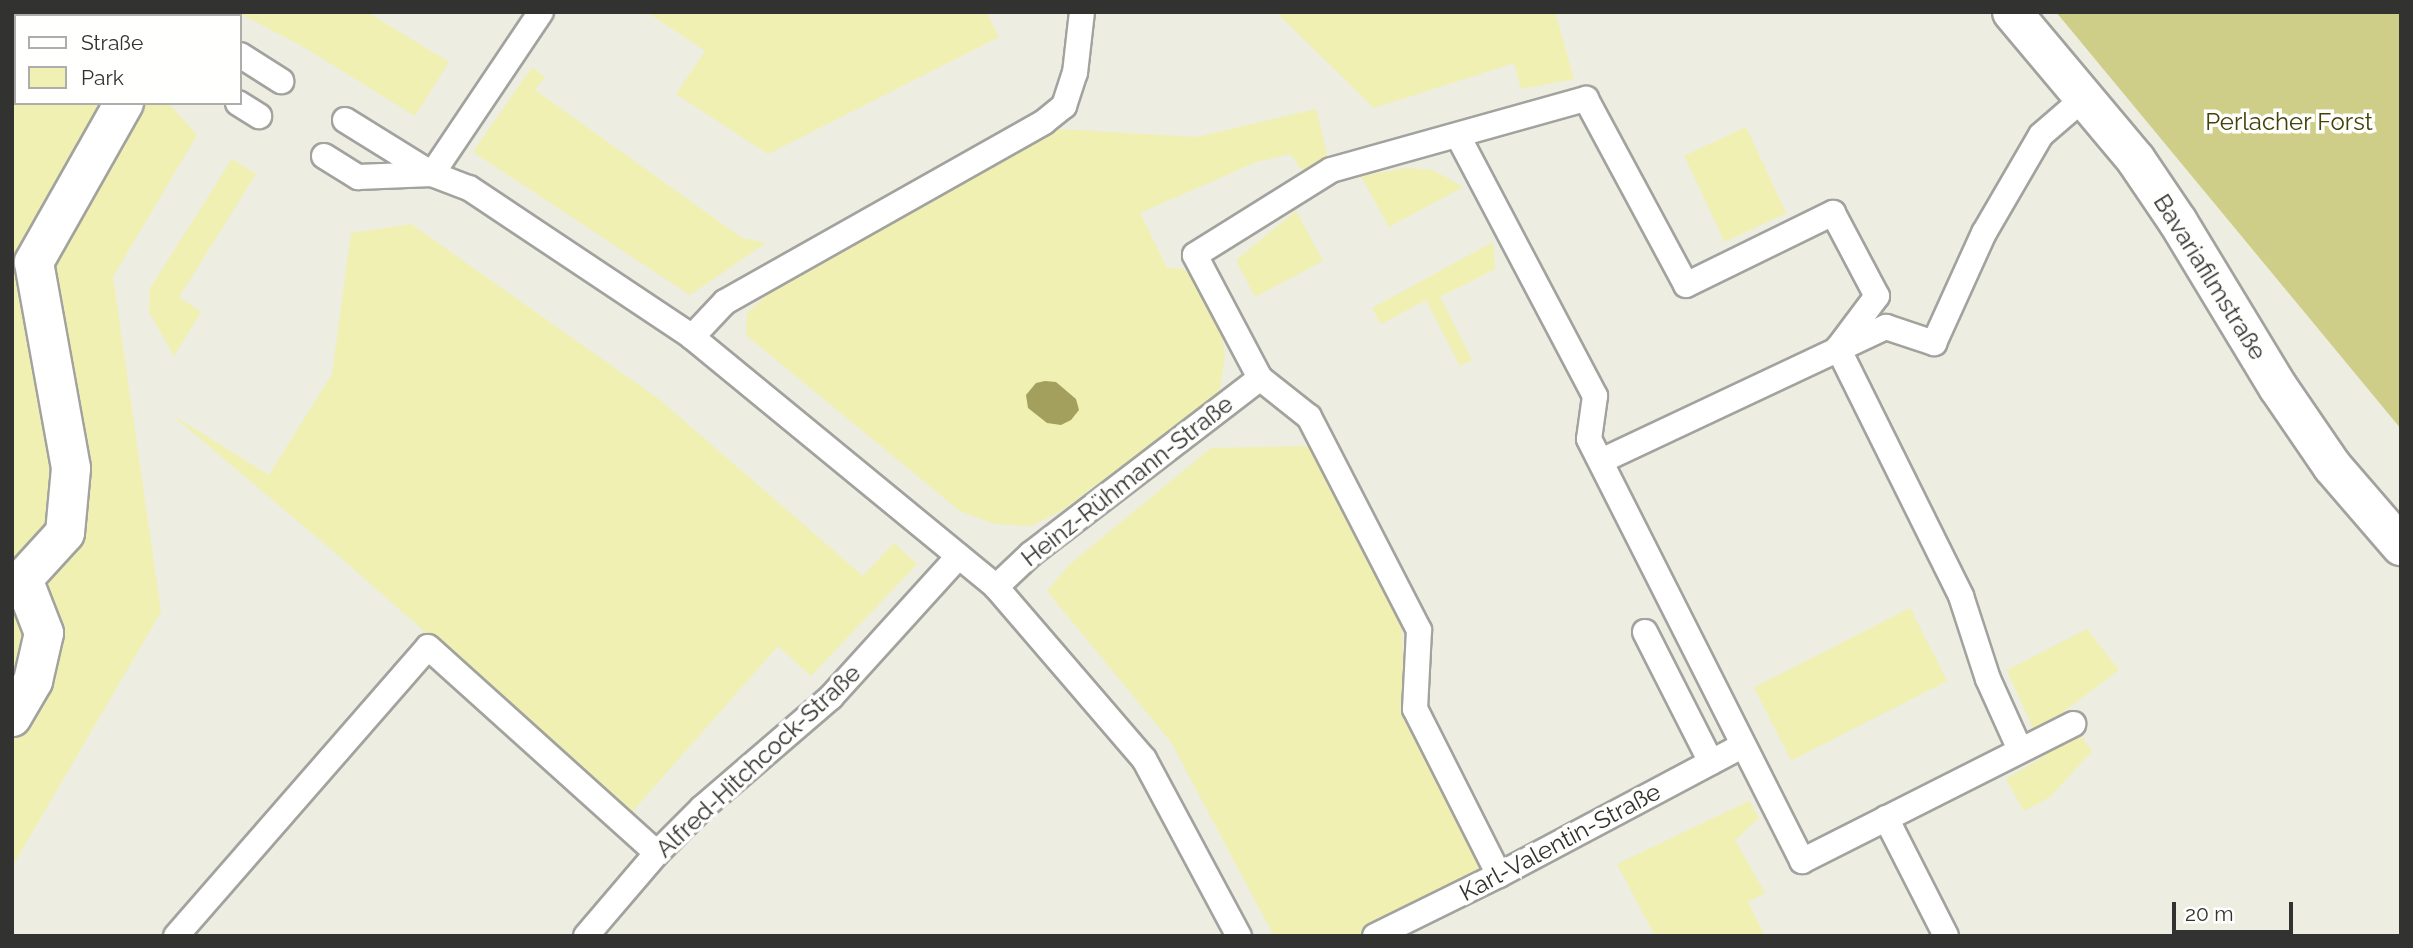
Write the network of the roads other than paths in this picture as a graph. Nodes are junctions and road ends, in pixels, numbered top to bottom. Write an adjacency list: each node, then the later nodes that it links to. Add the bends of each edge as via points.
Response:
1 (541, 12): 11 (lane)
2 (1082, 12): 12 (lane, via 1075,73 1064,106 1044,122 744,290 725,302)
3 (2012, 12): 6 (street, Bavariafilmstraße)
4 (242, 56): 5 (lane)
5 (281, 80)
6 (2085, 97): 13 (lane, via 2041,135 1984,233 1934,343 1886,327); 16 (street, Bavariafilmstraße, via 2178,222 2278,387 2332,466)
7 (123, 105): 20 (street, via 34,262 71,468 65,533 23,579 44,633 33,681)
8 (345, 120): 11 (lane)
9 (1458, 136): 13 (lane, via 1586,100 1686,285 1833,213 1877,296); 14 (lane, via 1331,170 1195,255); 15 (lane, via 1595,396 1589,439)
10 (324, 156): 11 (lane, via 358,177)
11 (432, 174): 12 (lane, via 469,188)
12 (692, 337): 17 (lane)
13 (1838, 348): 15 (lane); 23 (lane, via 1961,596 1988,679)
14 (1260, 378): 18 (lane, Heinz-Rühmann-Straße, via 1031,554); 27 (lane, via 1309,417 1419,630 1415,709)
15 (1601, 461): 22 (lane)
16 (2401, 546)
17 (959, 556): 18 (lane); 26 (lane, Alfred-Hitchcock-Straße, via 831,697)
18 (996, 587): 30 (lane, via 1144,759)
19 (1645, 632): 24 (lane)
20 (12, 717)
21 (2073, 724): 23 (lane)
22 (1743, 745): 24 (lane, Karl-Valentin-Straße); 25 (lane, via 1802,861)
23 (2021, 750): 25 (lane)
24 (1711, 762): 27 (lane, Karl-Valentin-Straße)
25 (1886, 818): 32 (lane)
26 (657, 853): 28 (lane, Alfred-Hitchcock-Straße); 29 (lane, via 428,648)
27 (1499, 875): 31 (lane, Karl-Valentin-Straße)
28 (592, 933)
29 (176, 936)
30 (1239, 936)
31 (1375, 936)
32 (1946, 936)

